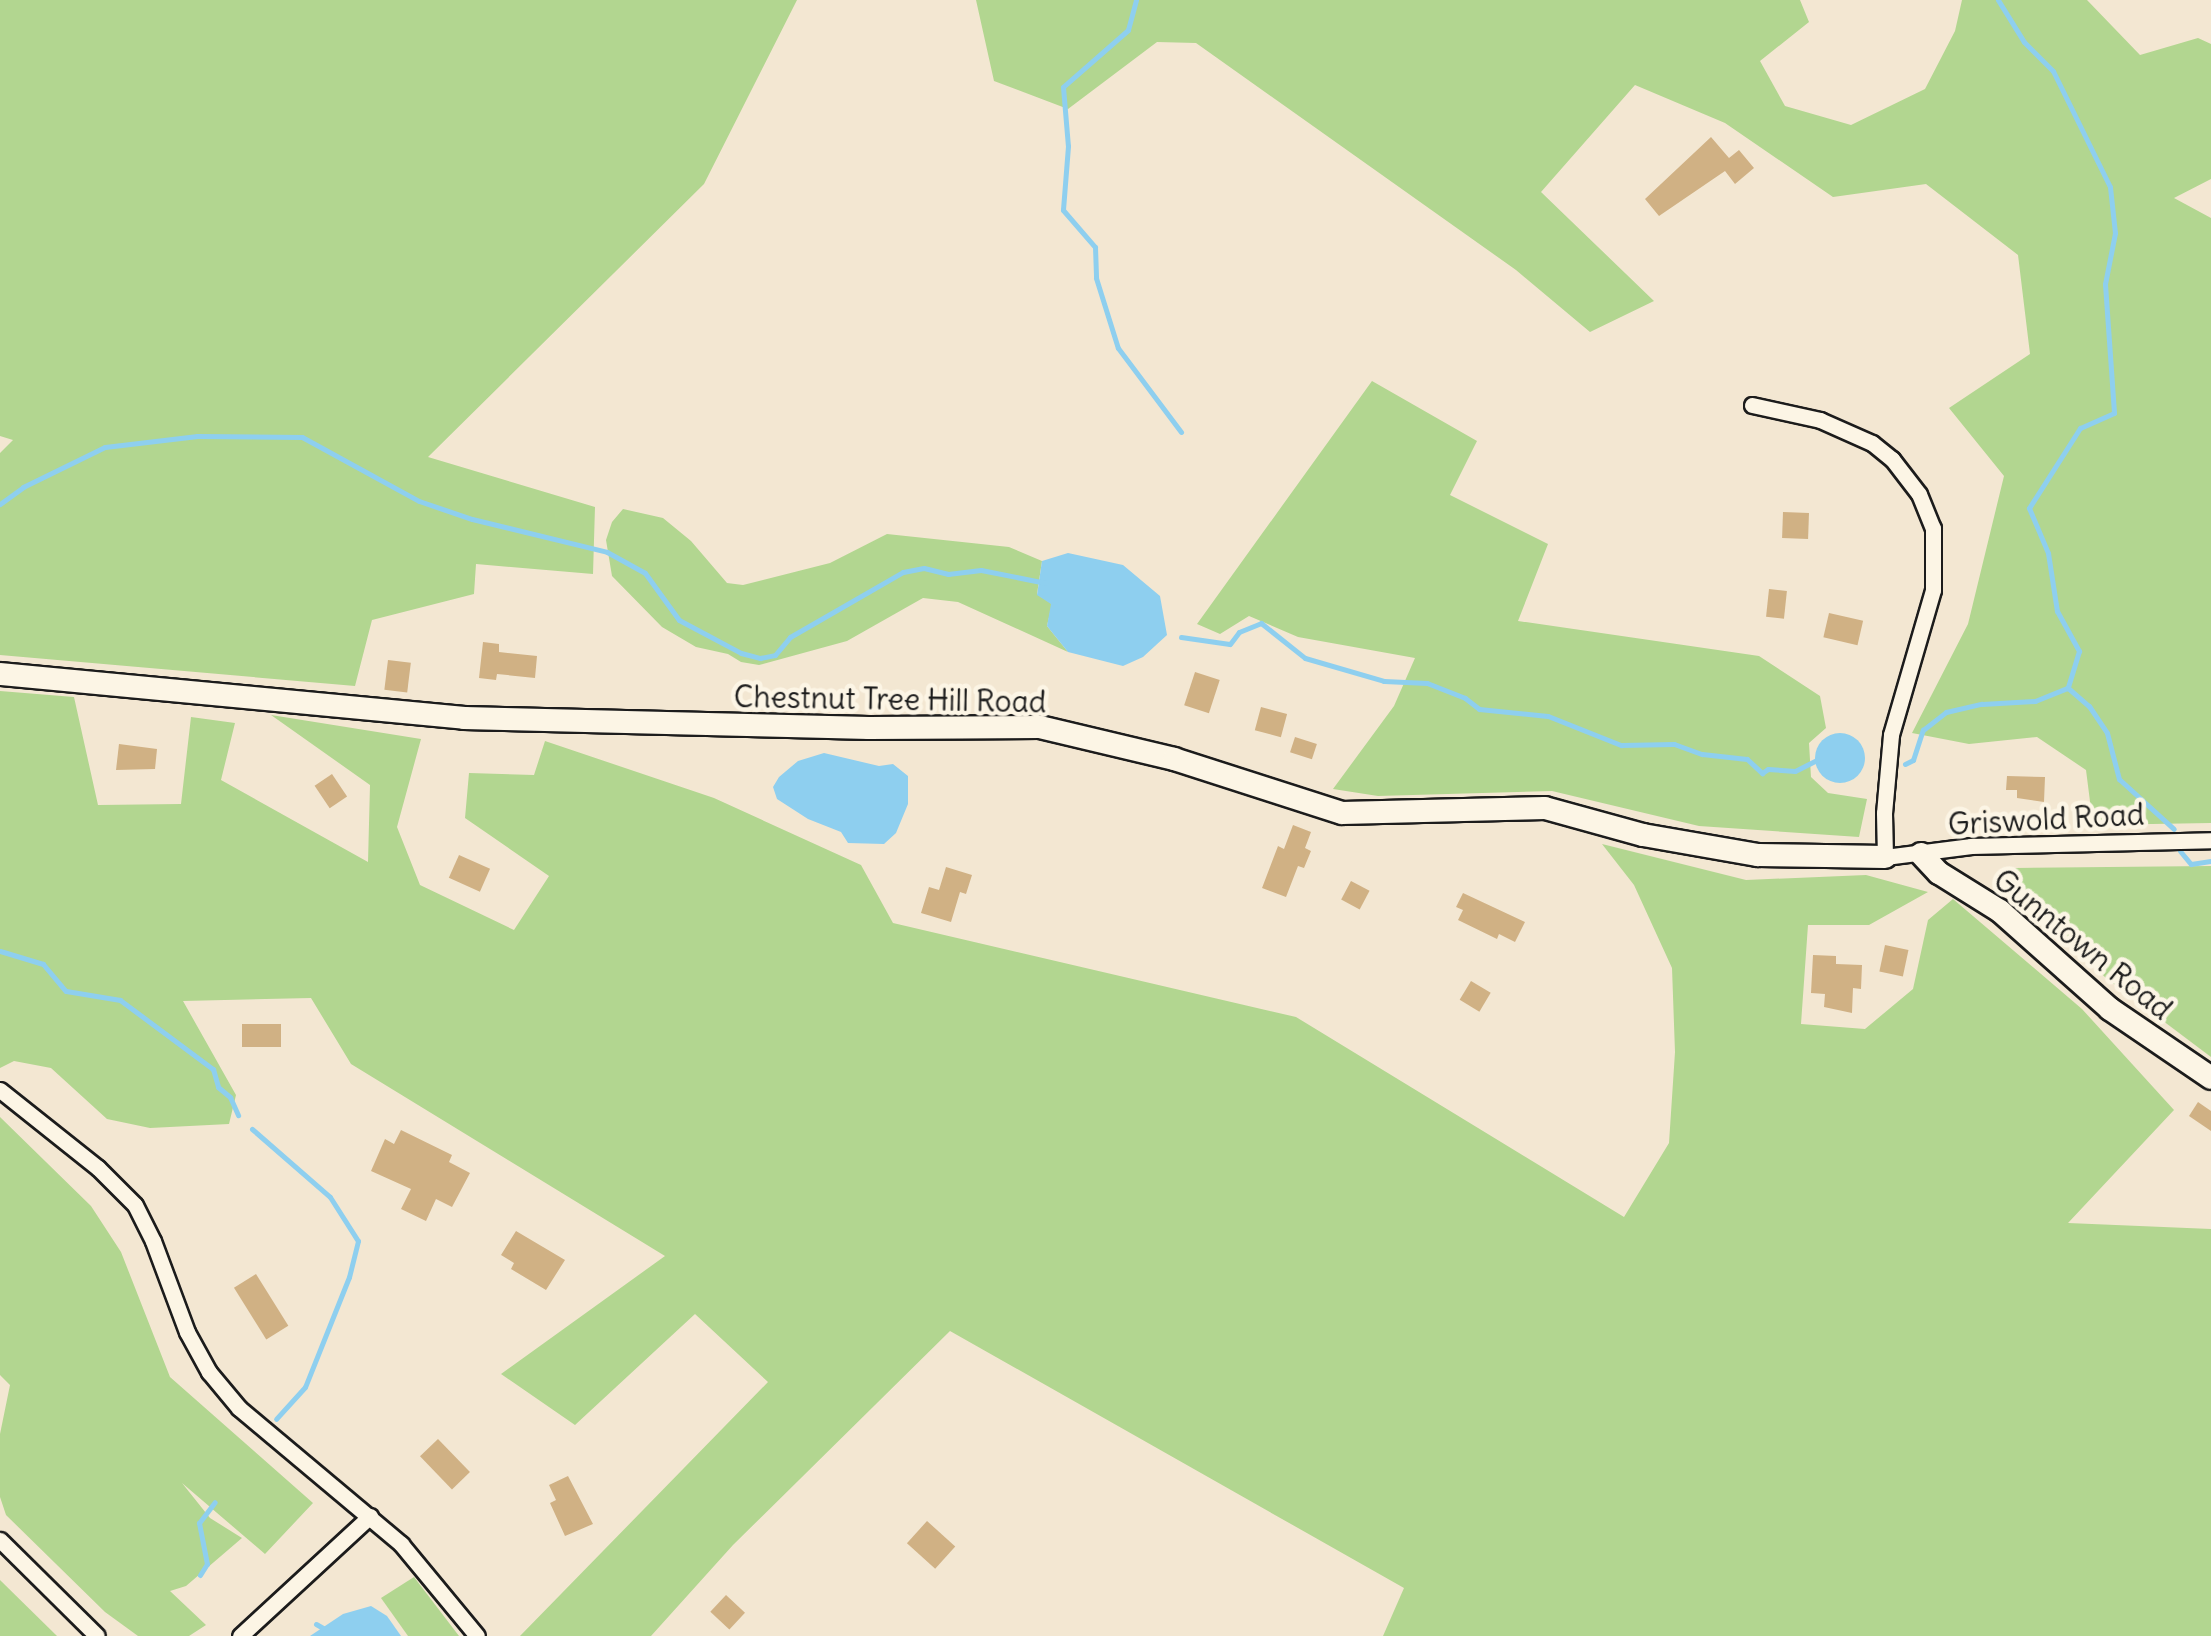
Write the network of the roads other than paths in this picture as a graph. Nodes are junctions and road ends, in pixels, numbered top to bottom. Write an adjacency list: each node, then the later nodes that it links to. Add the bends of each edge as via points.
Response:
1 (1752, 405): 5 (street, via 1820,420 1872,442 1919,494 1933,528 1934,590 1892,735)
2 (0, 674): 5 (street, Chestnut Tree Hill Road, via 464,718 1040,726 1174,758 1342,813 1544,808 1758,855)
3 (2211, 840): 4 (street, Griswold Road, via 1972,846)
4 (1920, 854): 5 (street, Griswold Road); 6 (street, Gunntown Road, via 2009,918 2110,1010)
5 (1885, 857)
6 (2211, 1078)
7 (0, 1090): 8 (street, via 135,1205 186,1332 238,1408)
8 (370, 1516): 11 (street); 12 (street)
9 (0, 1540): 10 (street)
10 (97, 1636)
11 (240, 1636)
12 (478, 1636)

